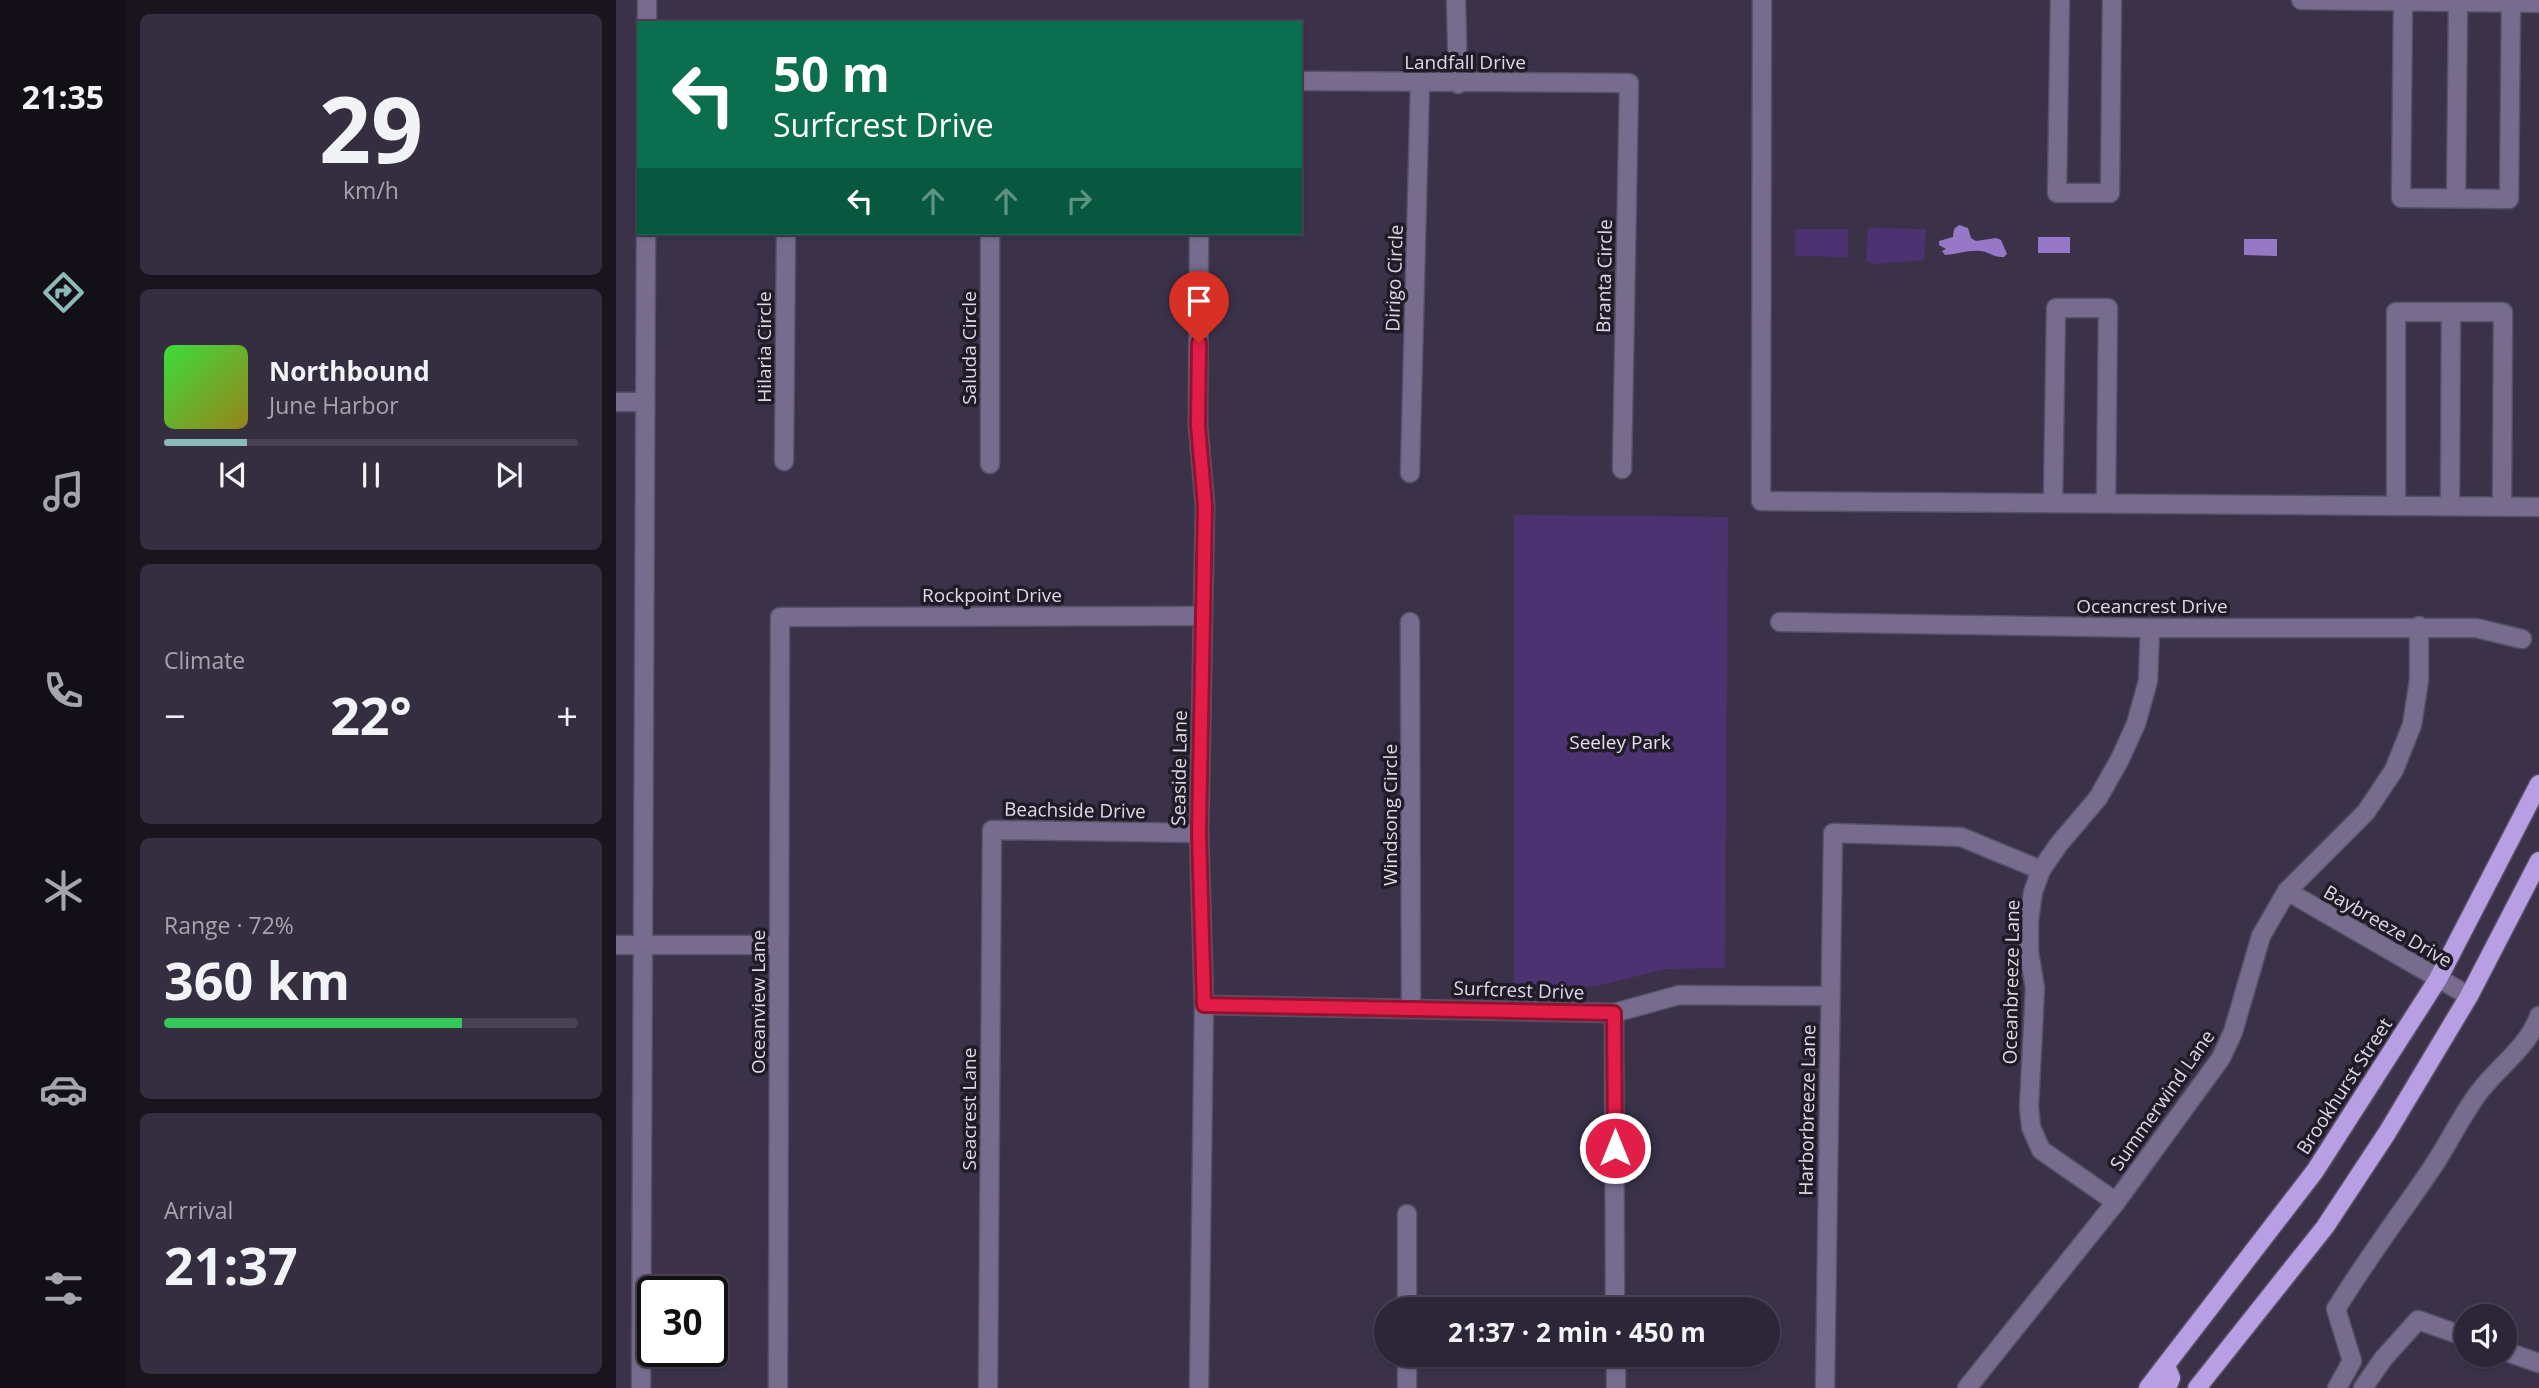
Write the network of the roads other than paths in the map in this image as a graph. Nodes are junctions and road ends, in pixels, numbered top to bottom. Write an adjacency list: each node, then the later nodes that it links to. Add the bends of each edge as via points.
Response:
1 (647, 0): 11 (street)
2 (1456, 0): 15 (street)
3 (1762, 0): 28 (street, via 1761,501)
4 (2060, 0): 5 (street, via 2057,192 2110,193)
5 (2112, 0)
6 (2301, 0): 7 (street)
7 (2403, 1): 8 (street); 16 (street, via 2401,198)
8 (2458, 2): 9 (street); 16 (street)
9 (2511, 3): 10 (street); 16 (street, via 2509,199)
10 (2539, 3)
11 (647, 21)
12 (1302, 81): 13 (street, Landfall Drive)
13 (1420, 83): 15 (street, Landfall Drive); 27 (street, Dirigo Circle)
14 (1629, 83): 15 (street, Landfall Drive); 26 (street, Branta Circle)
15 (1458, 84)
16 (2456, 198)
17 (646, 235): 23 (street)
18 (786, 235): 24 (street, Hilaria Circle)
19 (990, 235): 25 (street, Saluda Circle)
20 (1199, 235): 34 (street, Seaside Lane)
21 (2451, 312): 30 (street, via 2396,312); 31 (street); 32 (street, via 2503,312)
22 (616, 402): 23 (street)
23 (645, 402): 49 (street)
24 (784, 461)
25 (990, 464)
26 (1622, 470)
27 (1410, 473)
28 (2053, 503): 29 (street); 29 (street, via 2056,308 2108,308)
29 (2106, 503): 30 (street)
30 (2396, 506): 31 (street)
31 (2450, 506): 32 (street)
32 (2502, 506): 33 (street)
33 (2539, 507)
34 (1203, 616): 35 (street, Rockpoint Drive); 43 (street, Seaside Lane)
35 (780, 617): 48 (street, Oceanview Lane)
36 (1410, 622): 54 (street, Windsong Circle)
37 (1780, 622): 39 (street, Oceancrest Drive)
38 (2419, 626): 39 (street, Oceancrest Drive); 40 (street, Oceancrest Drive, via 2476,628); 46 (street, Summerwind Lane, via 2419,680 2412,724 2394,770 2366,813)
39 (2150, 628): 45 (street, Oceanbreeze Lane, via 2148,681 2131,735 2098,798)
40 (2522, 639)
41 (2539, 783): 50 (main road, Brookhurst Street)
42 (992, 830): 43 (street, Beachside Drive); 69 (street, Seacrest Lane)
43 (1199, 833): 53 (street, Seaside Lane)
44 (2539, 861): 52 (main road)
45 (2041, 870): 51 (street, Harborbreeze Lane, via 1961,837 1833,833); 57 (street, Oceanbreeze Lane, via 2029,920 2035,988 2031,1127 2041,1150)
46 (2287, 891): 50 (street, Baybreeze Drive); 57 (street, Summerwind Lane, via 2261,936 2221,1058)
47 (616, 945): 49 (street)
48 (779, 945): 49 (street); 68 (street, Oceanview Lane)
49 (642, 946): 67 (street)
50 (2438, 979): 52 (street, Baybreeze Drive); 64 (main road, Brookhurst Street, via 2315,1171)
51 (1830, 996): 55 (street, Surfcrest Drive, via 1679,995); 73 (street, Harborbreeze Lane)
52 (2469, 996): 77 (main road, via 2325,1227)
53 (1204, 1005): 54 (street, Surfcrest Drive); 70 (street, Seaside Lane)
54 (1411, 1008): 55 (street, Surfcrest Drive)
55 (1614, 1013): 60 (street)
56 (2539, 1016): 78 (street, via 2534,1030 2479,1091 2336,1309 2352,1361)
57 (2116, 1202): 74 (street, Summerwind Lane)
58 (1407, 1214): 59 (street)
59 (1407, 1297)
60 (1615, 1297)
61 (2454, 1333): 79 (street, via 2418,1320)
62 (2517, 1355): 63 (street)
63 (2539, 1363)
64 (2166, 1366): 75 (main road, Brookhurst Street); 76 (main road, via 2171,1378)
65 (1407, 1367): 71 (street)
66 (1616, 1367): 72 (street)
67 (641, 1388)
68 (778, 1388)
69 (988, 1388)
70 (1199, 1388)
71 (1407, 1388)
72 (1616, 1388)
73 (1825, 1388)
74 (1967, 1388)
75 (2148, 1388)
76 (2167, 1388)
77 (2197, 1388)
78 (2337, 1388)
79 (2363, 1388)

